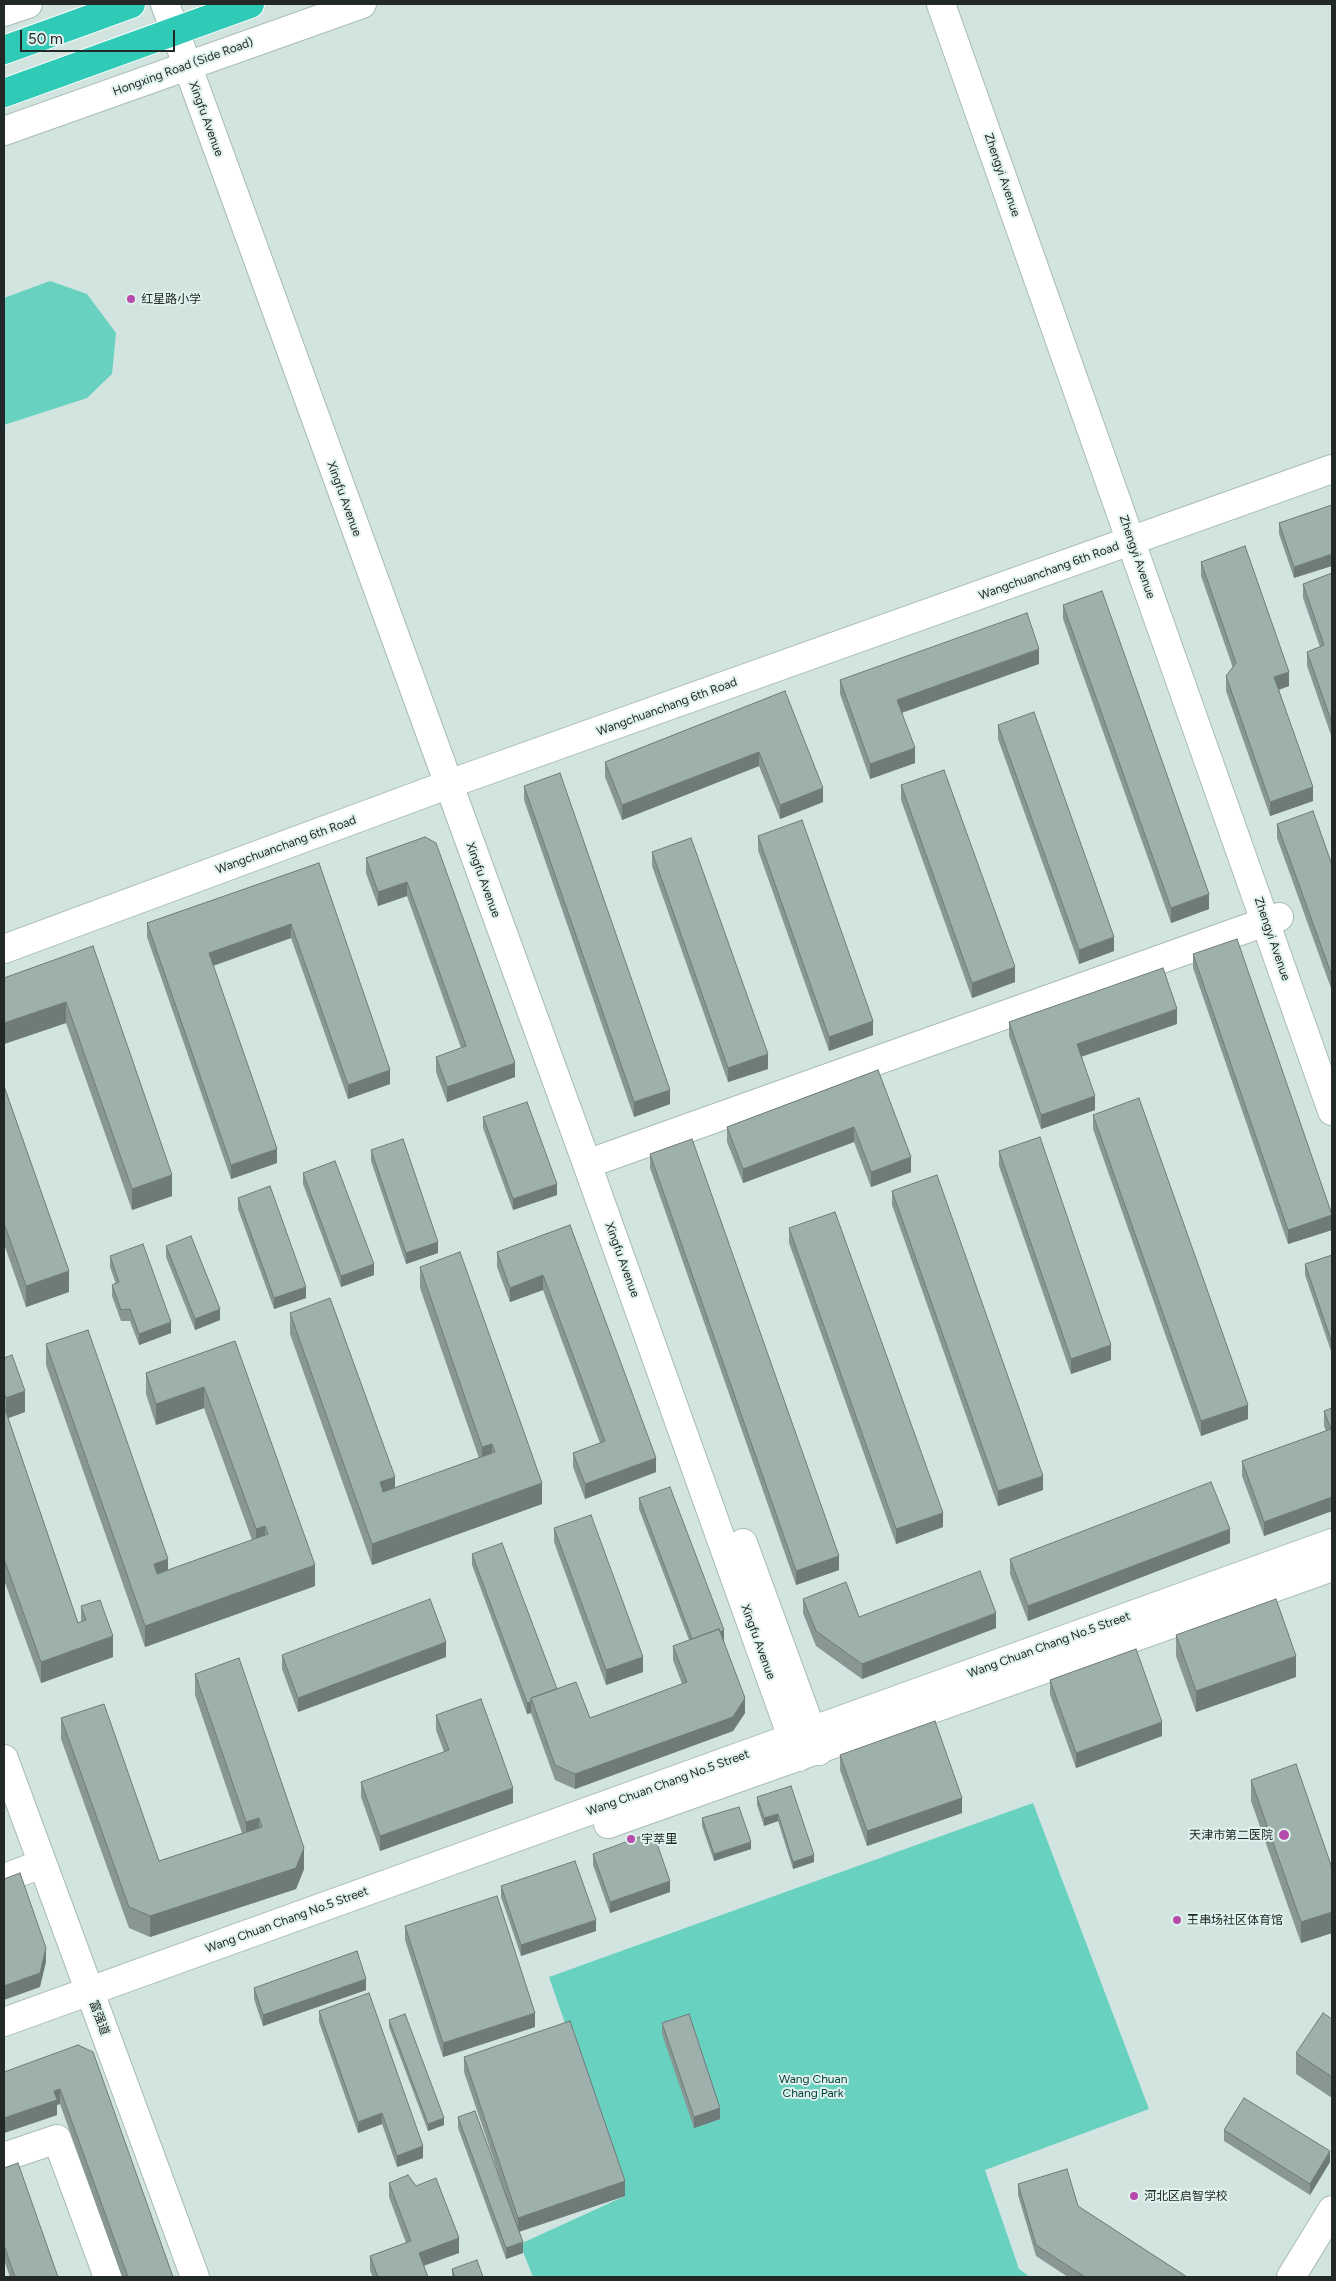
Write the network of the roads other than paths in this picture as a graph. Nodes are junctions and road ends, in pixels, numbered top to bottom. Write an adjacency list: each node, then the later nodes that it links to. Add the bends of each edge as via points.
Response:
1 (28, 4): 8 (street)
2 (131, 4): 10 (highway)
3 (165, 4): 9 (street, Xingfu Avenue)
4 (250, 4): 9 (highway)
5 (362, 4): 11 (street, Hongxing Road (Side Road))
6 (941, 4): 15 (street, Zhengyi Avenue)
7 (956, 4): 15 (street, Zhengyi Avenue)
8 (4, 12)
9 (181, 20): 11 (street, Xingfu Avenue); 12 (highway)
10 (4, 50)
11 (194, 63): 13 (street, Hongxing Road (Side Road)); 16 (street, Xingfu Avenue)
12 (4, 93)
13 (4, 131)
14 (1332, 470): 15 (street, Wangchuanchang 6th Road)
15 (1138, 540): 16 (street, Wangchuanchang 6th Road); 17 (street, Zhengyi Avenue)
16 (456, 782): 18 (street, Wangchuanchang 6th Road); 21 (street, Xingfu Avenue)
17 (1273, 920): 19 (street, Zhengyi Avenue); 20 (street, Zhengyi Avenue); 21 (street)
18 (4, 949)
19 (1332, 1064)
20 (1332, 1111)
21 (594, 1161): 24 (street, Xingfu Avenue)
22 (1332, 1543): 24 (street, Wang Chuan Chang No.5 Street)
23 (1332, 1567): 24 (street, Wang Chuan Chang No.5 Street)
24 (806, 1744): 28 (street, Wang Chuan Chang No.5 Street)
25 (4, 1759): 26 (street, 富强道)
26 (42, 1864): 27 (street); 28 (street, 富强道)
27 (4, 1878)
28 (91, 1999): 29 (street, Wang Chuan Chang No.5 Street); 30 (street, Wang Chuan Chang No.5 Street); 34 (street, 富强道)
29 (4, 2022)
30 (4, 2040)
31 (4, 2157): 33 (street, via 57,2139)
32 (1329, 2221): 35 (street)
33 (108, 2277)
34 (195, 2277)
35 (1291, 2277)

